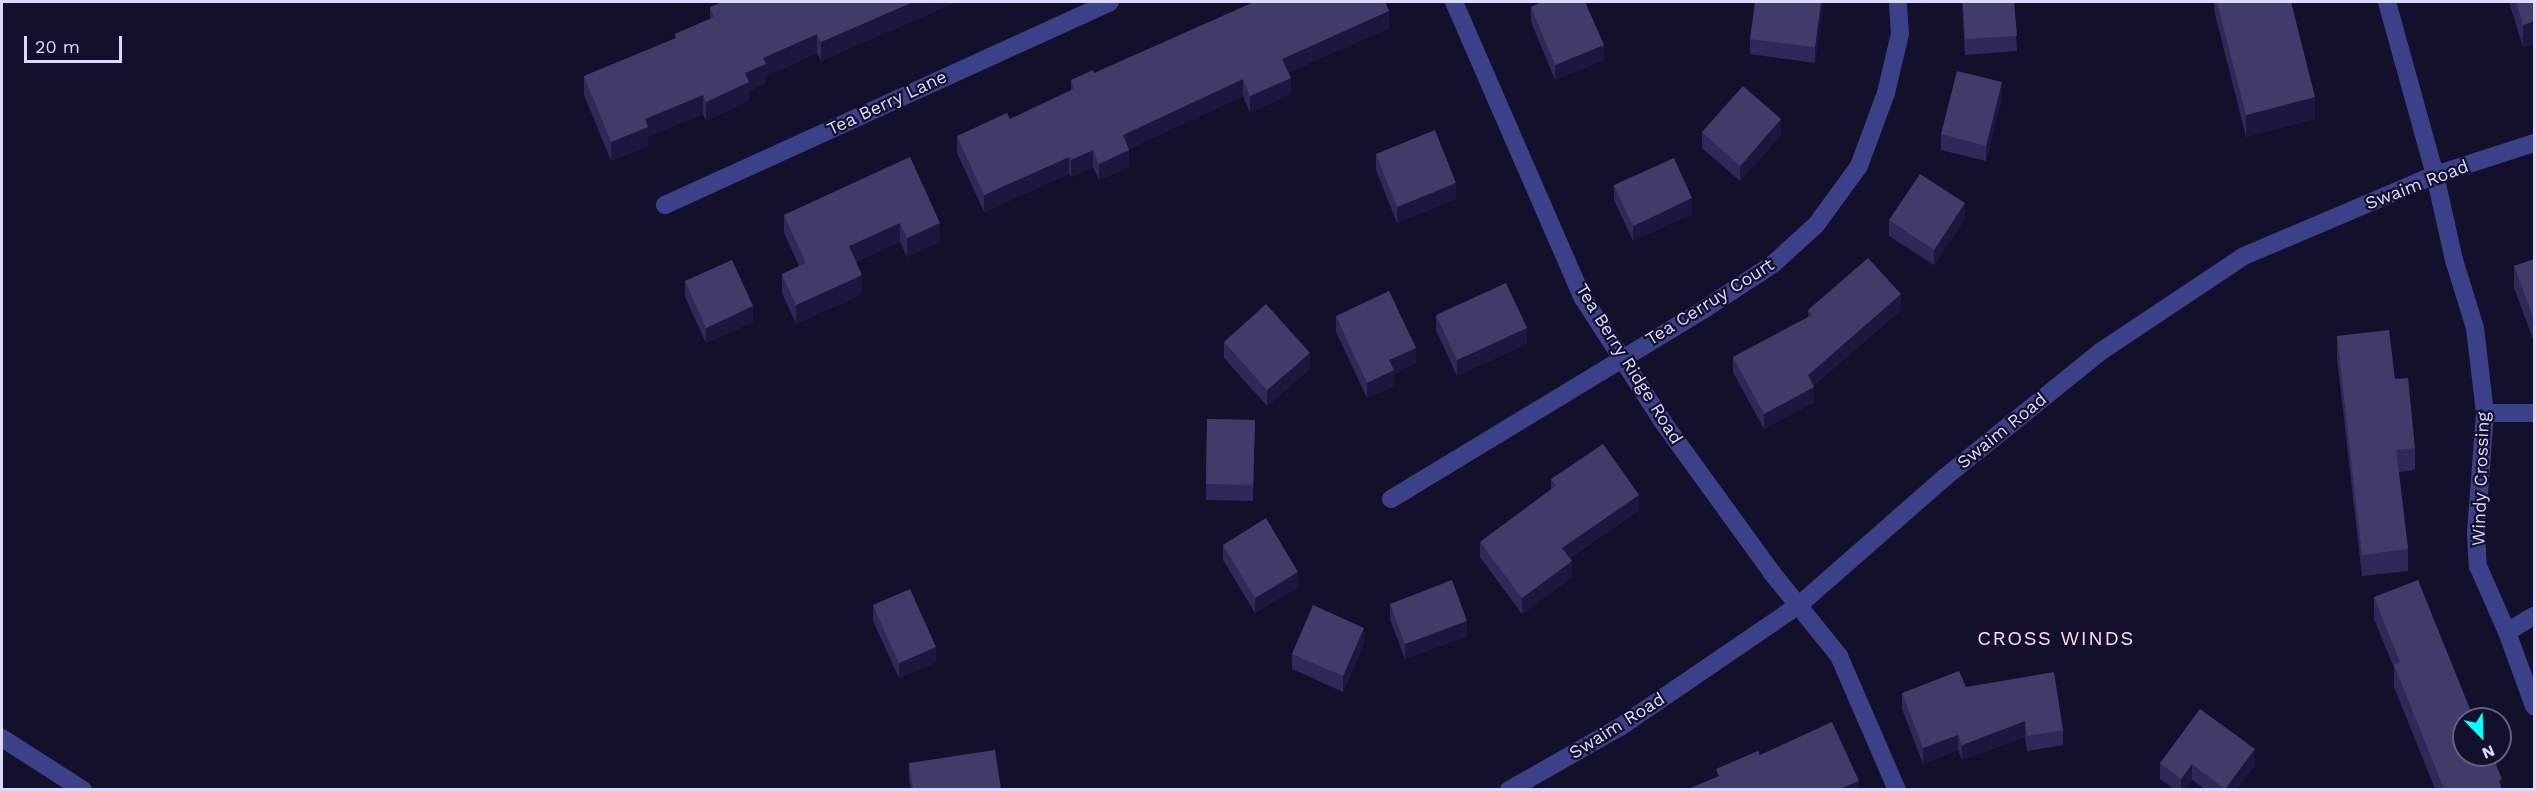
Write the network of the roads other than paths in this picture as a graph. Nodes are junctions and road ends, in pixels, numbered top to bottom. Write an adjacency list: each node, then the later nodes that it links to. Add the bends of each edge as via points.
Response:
1 (1110, 2): 7 (street, Tea Berry Lane)
2 (1454, 2): 8 (street, Tea Berry Ridge Road, via 1583,298)
3 (1898, 2): 8 (street, Tea Cerruy Court, via 1900,34 1886,93 1859,166 1816,225 1773,264)
4 (2392, 2): 6 (street, Windy Crossing)
5 (2535, 143): 6 (street, Swaim Road)
6 (2435, 175): 9 (street, Windy Crossing, via 2454,260 2475,328); 12 (street, Swaim Road, via 2244,256 2100,352 1944,478)
7 (665, 205)
8 (1621, 357): 11 (street, Tea Cerruy Court); 12 (street, Tea Berry Ridge Road, via 1672,435)
9 (2485, 413): 10 (street); 14 (street, Windy Crossing, via 2476,533 2478,566)
10 (2535, 413)
11 (1391, 499)
12 (1799, 605): 18 (street, Swaim Road, via 1620,727); 19 (street, Tea Berry Ridge Road, via 1839,656)
13 (2535, 616): 14 (street)
14 (2507, 632): 15 (street, Windy Crossing)
15 (2535, 706)
16 (2, 738): 17 (street)
17 (83, 789)
18 (1509, 789)
19 (1897, 789)

